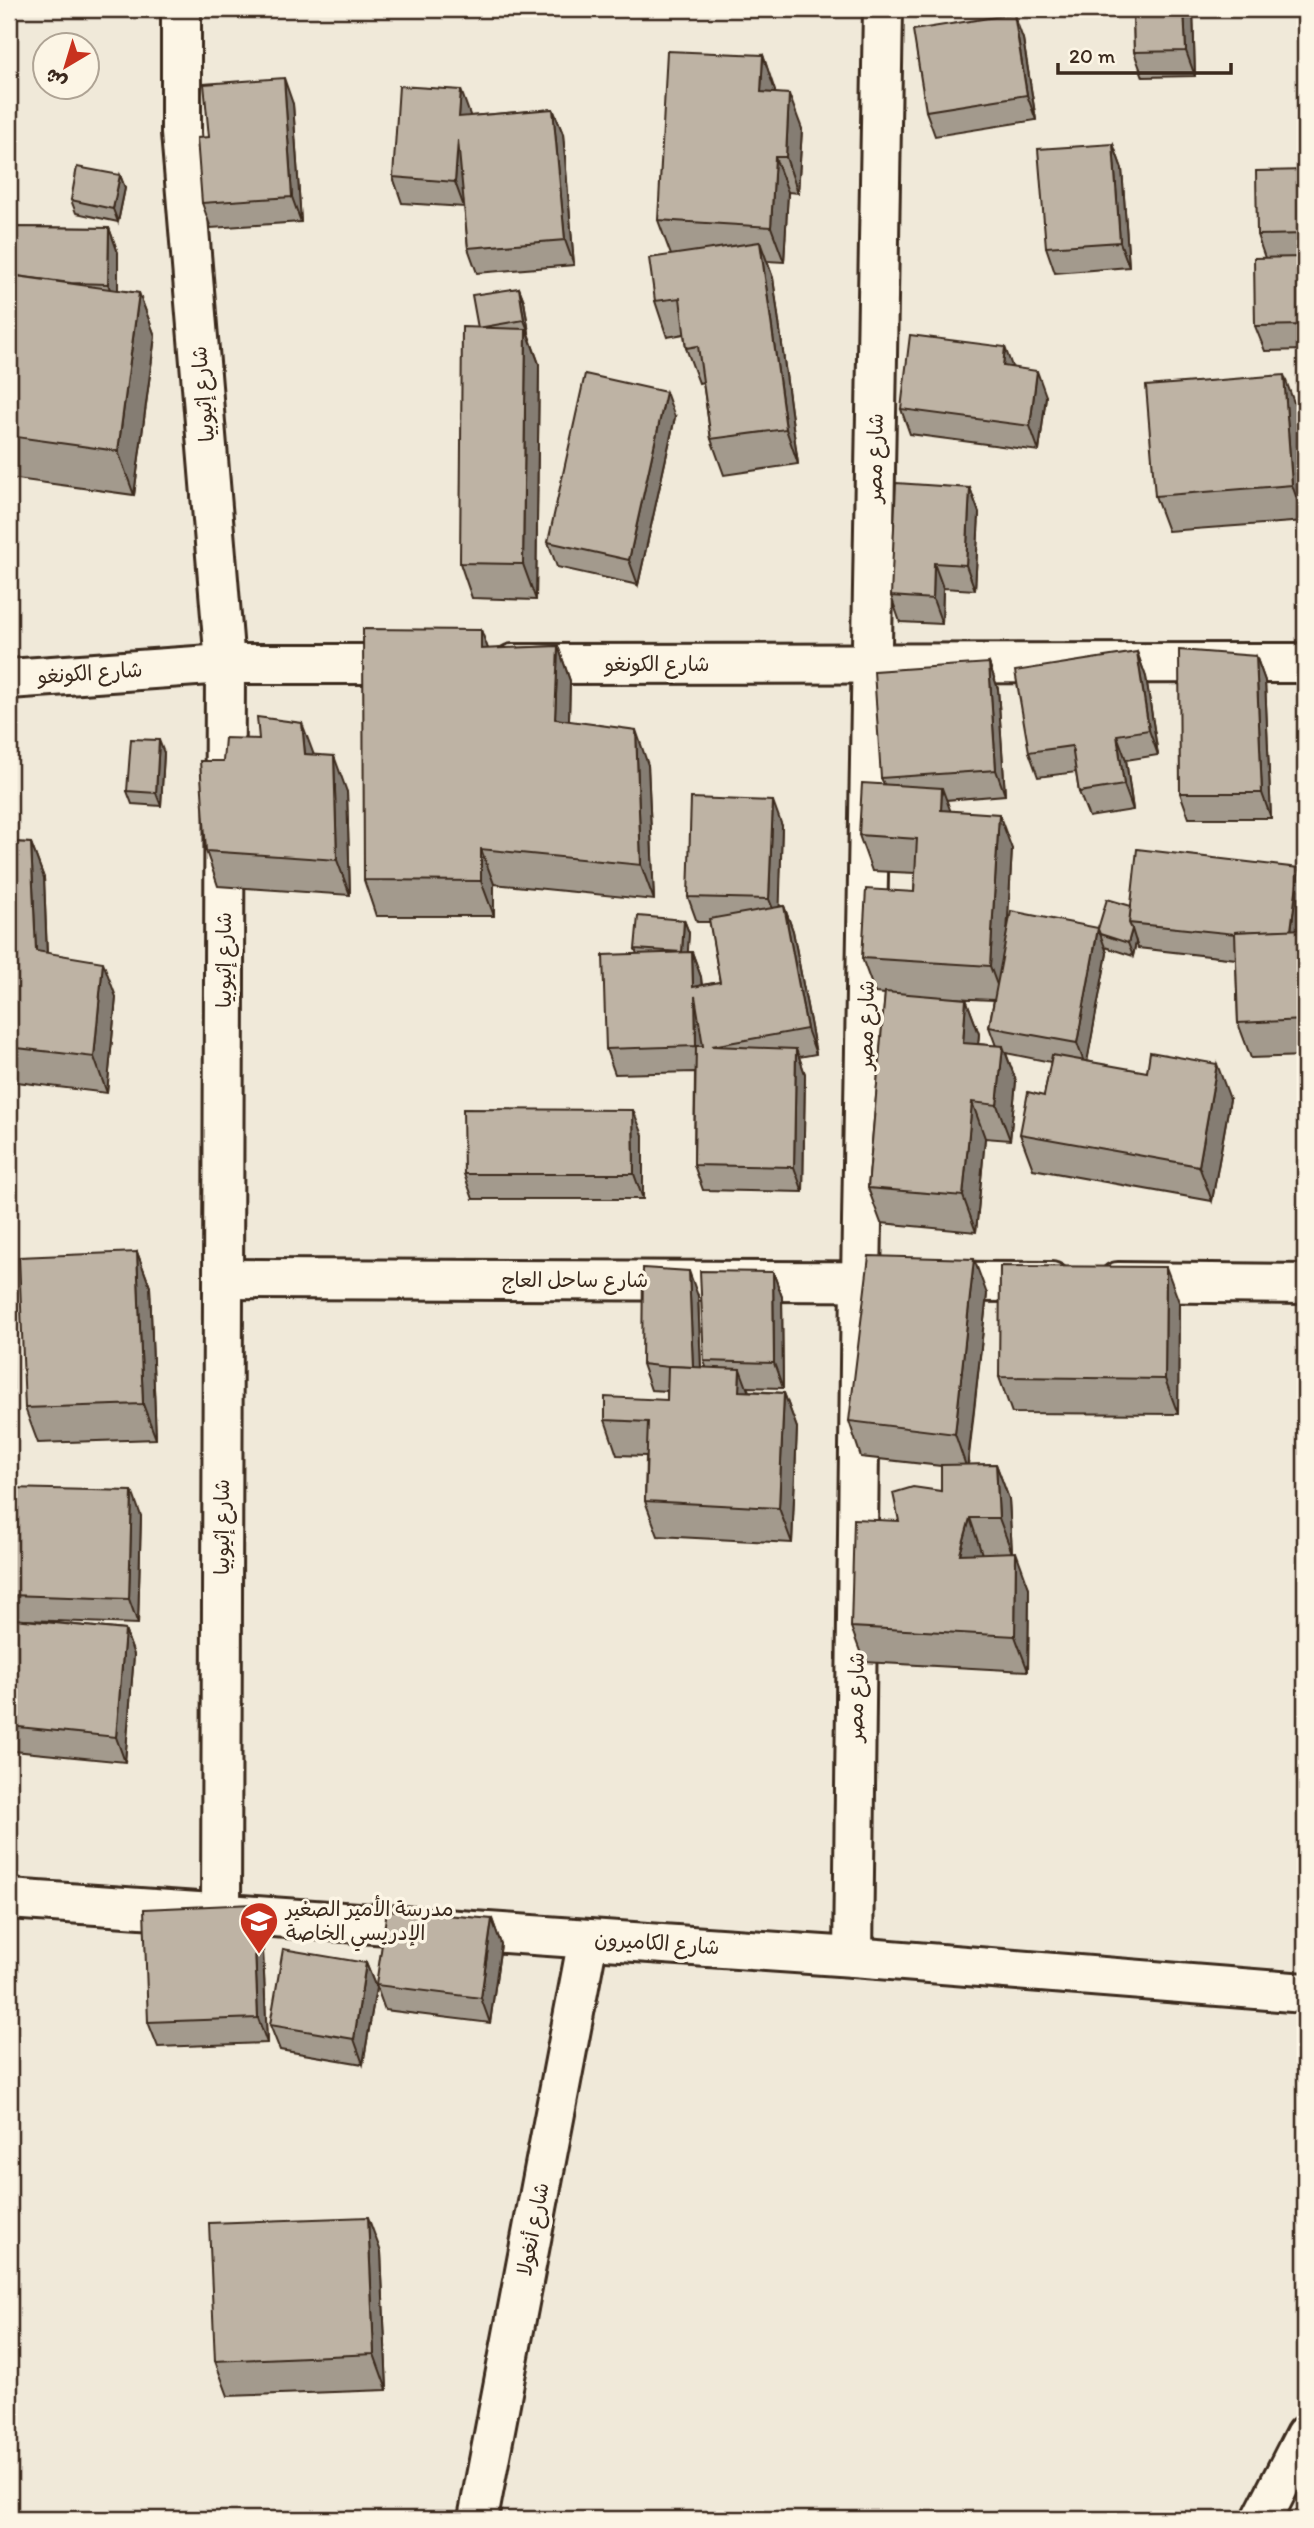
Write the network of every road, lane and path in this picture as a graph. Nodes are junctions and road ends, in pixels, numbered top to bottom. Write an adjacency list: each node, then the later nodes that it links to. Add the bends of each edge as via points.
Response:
1 (181, 9): 5 (street, شارع إثيوبيا, via 181,134)
2 (883, 9): 3 (street, شارع مصر)
3 (872, 663): 4 (street, شارع الكونغو); 5 (street, شارع الكونغو); 8 (street, شارع مصر)
4 (1305, 663)
5 (225, 664): 6 (street, شارع الكونغو); 7 (street, شارع إثيوبيا)
6 (9, 679)
7 (224, 1279): 8 (street, شارع ساحل العاج); 11 (street, شارع إثيوبيا)
8 (862, 1280): 9 (street, شارع ساحل العاج); 13 (street, شارع مصر)
9 (1305, 1284)
10 (9, 1899): 11 (street, شارع الكاميرون)
11 (221, 1913): 12 (street, شارع الكاميرون)
12 (588, 1938): 13 (street, شارع الكاميرون); 16 (street, شارع أنغولا)
13 (853, 1957): 14 (street, شارع الكاميرون)
14 (1305, 1993)
15 (1305, 2435): 17 (street)
16 (478, 2519)
17 (1262, 2519)

